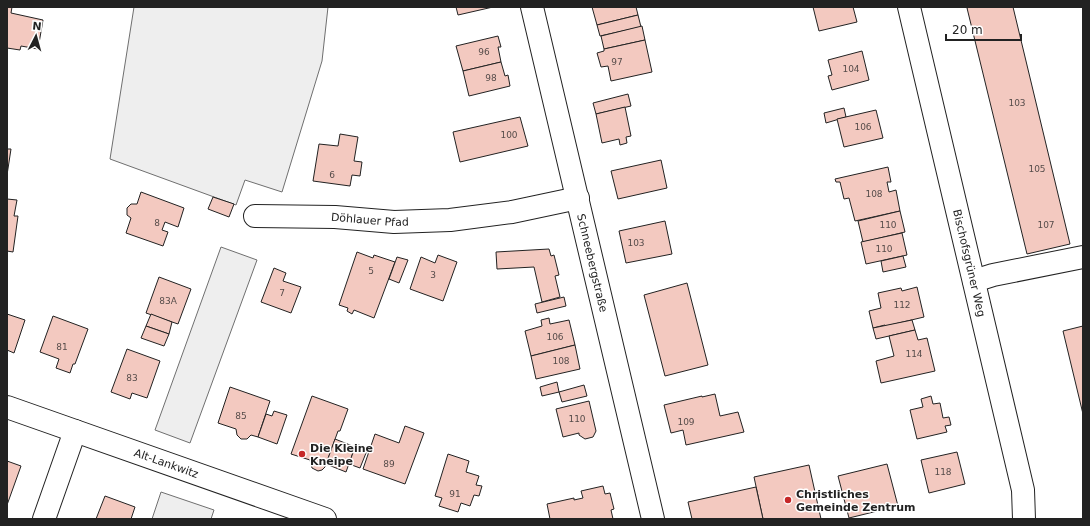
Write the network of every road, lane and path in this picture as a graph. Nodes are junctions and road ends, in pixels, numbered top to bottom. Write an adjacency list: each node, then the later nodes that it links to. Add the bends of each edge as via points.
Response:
1 (532, 7): 3 (street, Schneebergstraße)
2 (908, 7): 6 (street, Bischofsgrüner Weg)
3 (578, 198): 4 (street, Döhlauer Pfad, via 512,212 450,220 394,222 335,217); 11 (street, Schneebergstraße)
4 (255, 216)
5 (1083, 257): 6 (street)
6 (974, 281): 12 (street, Bischofsgrüner Weg, via 1023,490)
7 (7, 407): 8 (street, Alt-Lankwitz)
8 (75, 431): 9 (street); 10 (street, Alt-Lankwitz)
9 (44, 519)
10 (325, 519)
11 (653, 519)
12 (1024, 519)

